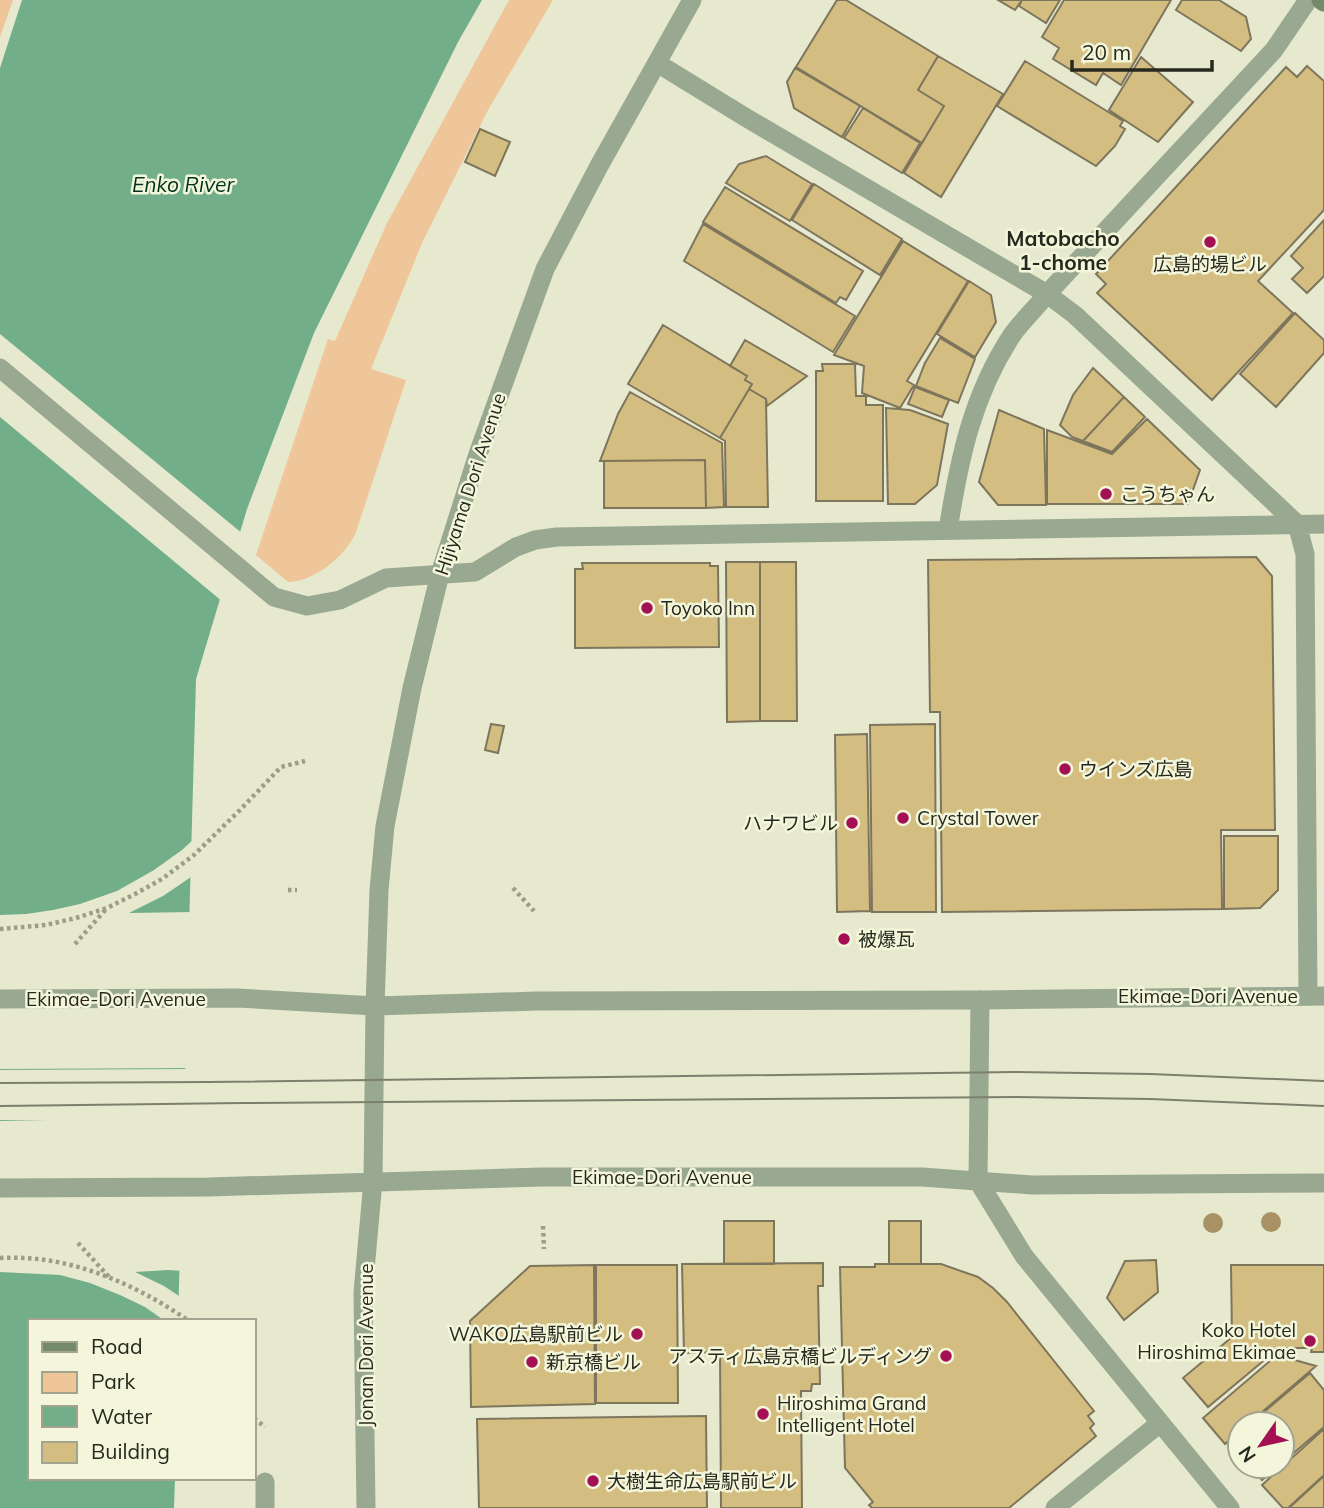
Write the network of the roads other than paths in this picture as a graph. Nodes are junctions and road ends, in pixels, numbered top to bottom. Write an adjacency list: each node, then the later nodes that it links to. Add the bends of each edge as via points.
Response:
1 (692, 0): 3 (street, Hijiyama Dori Avenue)
2 (1308, 0): 4 (street, via 1274,50)
3 (657, 63): 4 (street); 9 (street, Hijiyama Dori Avenue, via 545,269)
4 (1047, 294): 6 (street, via 1075,315); 8 (street, via 1012,334 969,423)
5 (0, 368): 9 (street, via 274,597 307,606 340,600 386,578)
6 (1297, 524): 7 (street); 8 (street); 10 (street, via 1305,554)
7 (1324, 524)
8 (948, 530): 9 (street, via 557,537 516,547 475,572)
9 (440, 574): 13 (street, Hijiyama Dori Avenue, via 385,826)
10 (1316, 996): 12 (street, Ekimae-Dori Avenue)
11 (0, 999): 13 (street, Ekimae-Dori Avenue, via 237,998)
12 (980, 1000): 13 (street, Ekimae-Dori Avenue); 15 (street)
13 (375, 1006): 14 (street, Hijiyama Dori Avenue)
14 (373, 1181): 15 (street, Ekimae-Dori Avenue, via 922,1177); 17 (street, Ekimae-Dori Avenue); 21 (street, Jonan Dori Avenue, via 363,1292)
15 (978, 1181): 16 (street, Ekimae-Dori Avenue, via 1032,1185); 18 (street, via 1024,1256)
16 (1324, 1184)
17 (0, 1188)
18 (1160, 1423): 22 (street); 23 (street)
19 (265, 1482): 20 (street)
20 (265, 1508)
21 (366, 1508)
22 (1055, 1508)
23 (1230, 1508)

